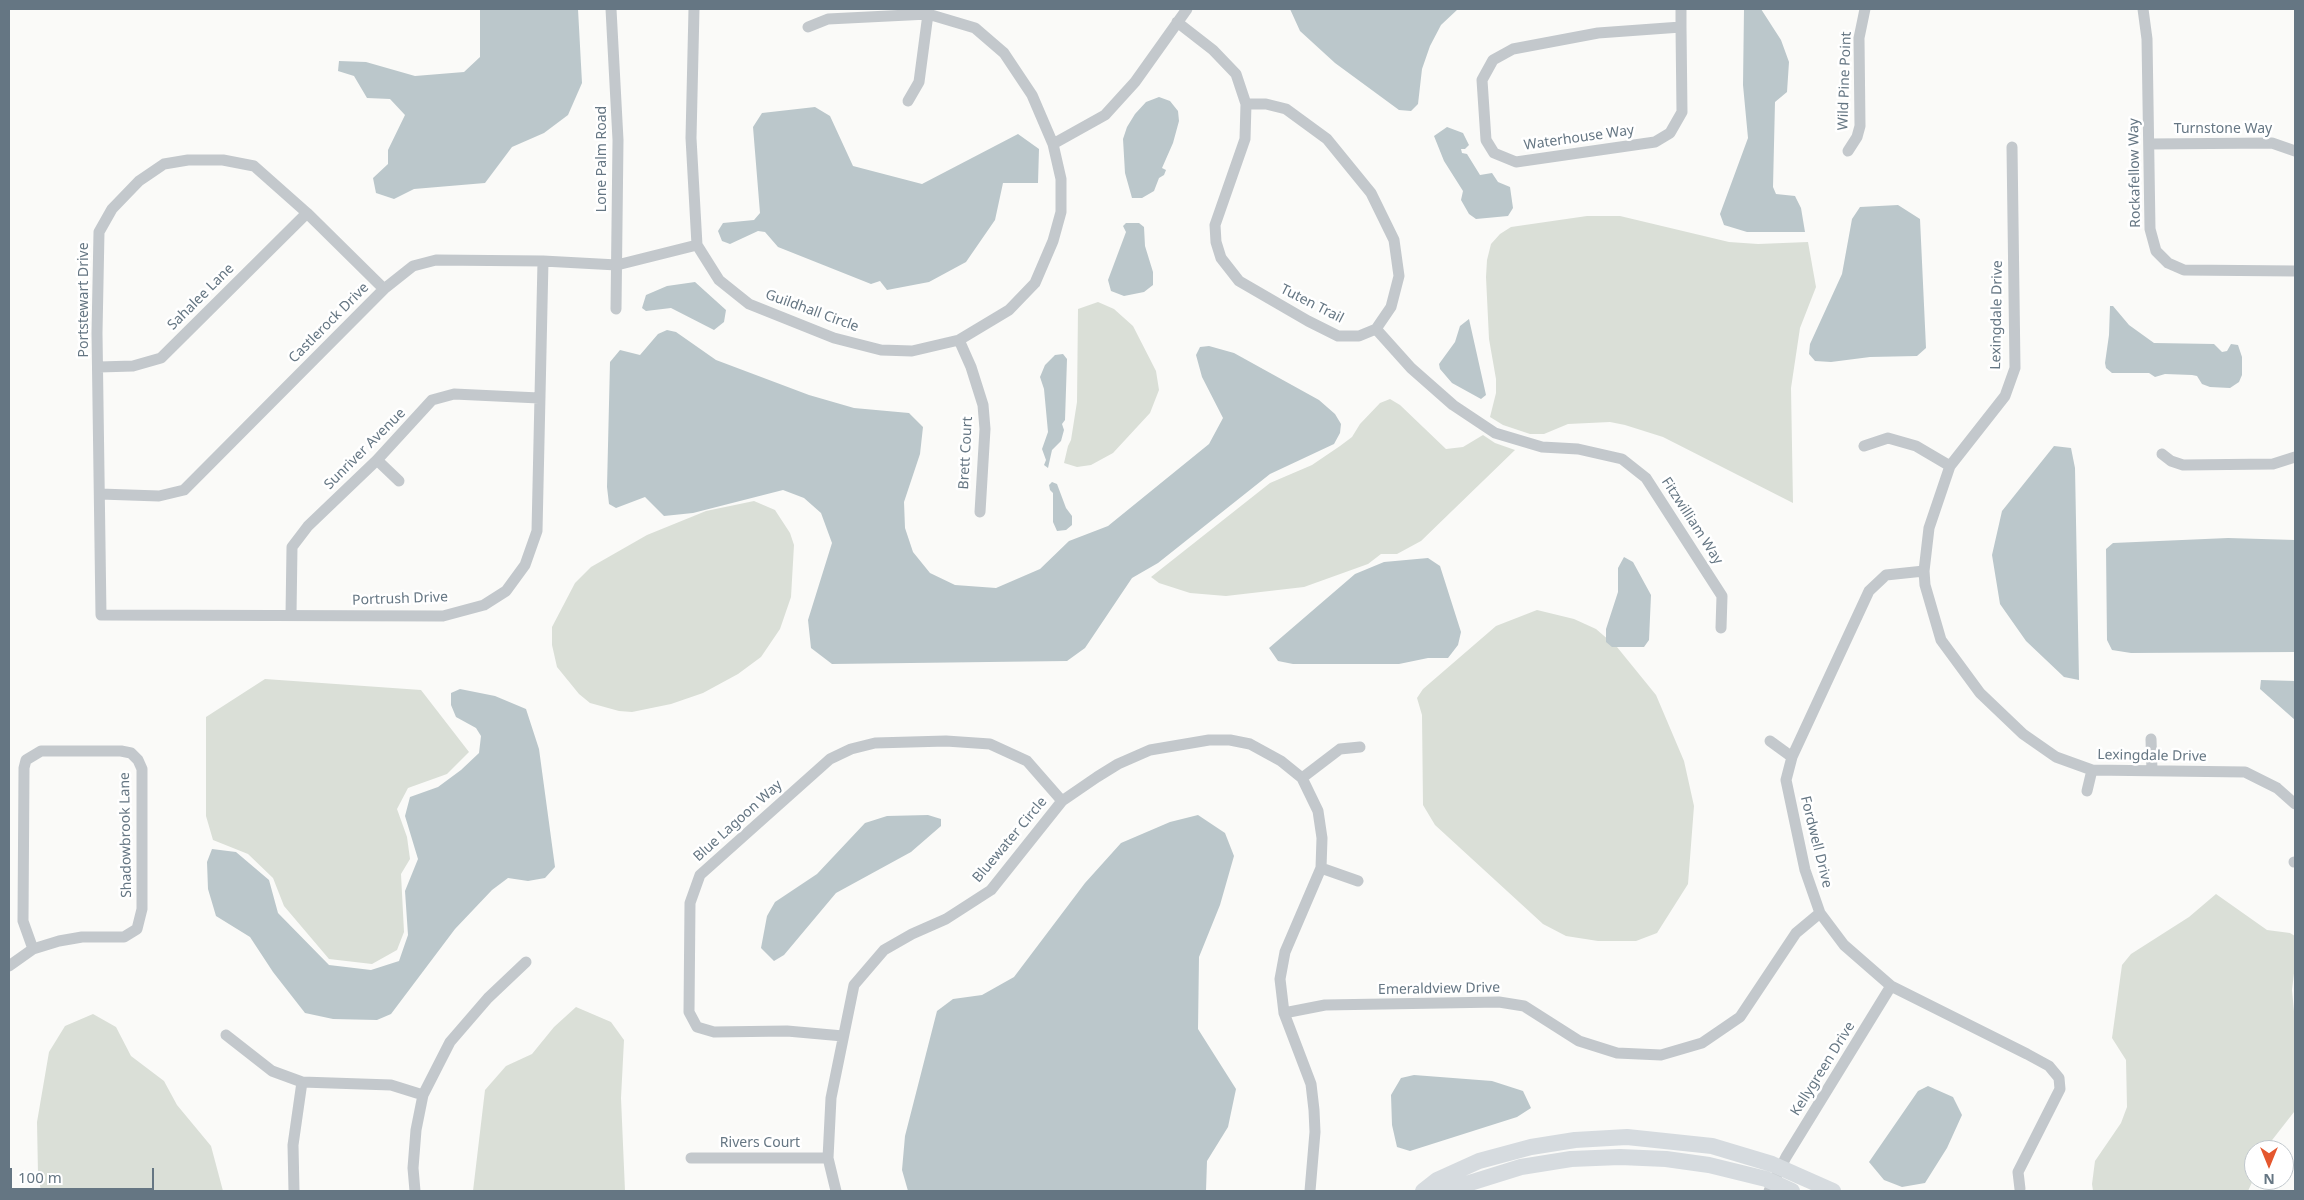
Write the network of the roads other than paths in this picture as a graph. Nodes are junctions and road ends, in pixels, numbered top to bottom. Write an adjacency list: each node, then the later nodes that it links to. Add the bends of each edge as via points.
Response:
1 (611, 9): 21 (street, Lone Palm Road, via 618,140)
2 (694, 9): 19 (street, Guildhall Circle, via 691,138)
3 (1187, 9): 8 (street)
4 (1681, 9): 10 (street, Waterhouse Way)
5 (1865, 9): 16 (street, Wild Pine Point, via 1859,38 1860,126)
6 (2143, 9): 14 (street, Rockafellow Way, via 2147,39)
7 (928, 14): 9 (street, Guildhall Circle, via 828,19); 11 (street, via 919,82); 13 (street, Guildhall Circle, via 975,28 1004,53 1032,96)
8 (1177, 22): 12 (street, Tuten Trail, via 1213,50 1236,74); 13 (street, via 1135,82 1105,115)
9 (808, 27)
10 (1681, 27): 10 (street, Waterhouse Way, via 1682,112 1670,133 1655,142 1516,162 1494,153 1486,140 1482,80 1493,60 1513,49 1598,33)
11 (908, 101)
12 (1246, 104): 25 (street, via 1286,109 1327,139 1371,193 1394,240 1399,276 1391,307); 25 (street, Tuten Trail, via 1246,139 1215,225 1221,258 1239,281 1338,336 1359,336)
13 (1054, 144): 26 (street, Guildhall Circle, via 1061,179 1060,212 1053,241 1035,283 1009,310)
14 (2149, 144): 17 (street, Turnstone Way, via 2272,143); 22 (street, Rockafellow Way, via 2150,229 2156,251 2168,263 2192,271)
15 (2012, 147): 33 (street, Lexingdale Drive, via 2014,368 2006,396)
16 (1848, 151)
17 (2295, 151)
18 (307, 213): 23 (street, Portstewart Drive); 27 (street, Sahalee Lane, via 160,358 133,366); 27 (street, Portstewart Drive, via 254,166 223,160 188,160 164,164 140,180 112,209 99,232)
19 (697, 245): 21 (street); 26 (street, Guildhall Circle, via 719,280 750,304 834,338 881,350 912,351)
20 (543, 261): 21 (street, Castlerock Drive); 23 (street, Castlerock Drive, via 436,260 413,266); 28 (street, Portrush Drive)
21 (617, 265): 24 (street, Lone Palm Road)
22 (2295, 271)
23 (384, 289): 35 (street, Castlerock Drive, via 184,490 159,496)
24 (616, 308)
25 (1376, 329): 40 (street, Fitzwilliam Way, via 1411,368 1453,405 1495,433 1542,447 1578,449 1622,459 1646,478 1722,596)
26 (959, 340): 36 (street, Brett Court, via 983,405 985,429)
27 (98, 367): 35 (street, Portstewart Drive)
28 (539, 398): 32 (street, Sunriver Avenue, via 454,394 432,400); 39 (street, Portrush Drive, via 537,531 525,565 506,591 484,605 443,616)
29 (1864, 446): 33 (street, via 1888,438 1916,446)
30 (2162, 454): 31 (street, via 2183,465 2273,464)
31 (2295, 457)
32 (377, 460): 34 (street); 39 (street, Sunriver Avenue, via 308,526 292,547)
33 (1950, 466): 37 (street, Lexingdale Drive, via 1928,528)
34 (399, 481)
35 (100, 494): 38 (street, Portstewart Drive)
36 (980, 512)
37 (1924, 572): 44 (street, Fordwell Drive, via 1886,575 1869,591); 45 (street, Lexingdale Drive, via 1941,640 1980,693 2023,734 2056,757)
38 (101, 615): 39 (street, Portrush Drive)
39 (290, 615)
40 (1721, 628)
41 (2151, 739): 46 (street)
42 (1770, 741): 44 (street)
43 (1360, 747): 47 (street, via 1340,749)
44 (1792, 757): 53 (street, Fordwell Drive, via 1786,780 1805,870)
45 (2092, 770): 46 (street, Lexingdale Drive); 48 (street)
46 (2152, 771): 50 (street, Lexingdale Drive, via 2245,772 2277,788)
47 (1302, 778): 49 (street, Bluewater Circle, via 1281,761 1250,744 1209,740 1150,750 1118,764); 51 (street, Bluewater Circle, via 1318,811 1322,838)
48 (2088, 791)
49 (1062, 801): 60 (street, Bluewater Circle, via 990,890 946,919 884,950 854,985); 60 (street, Blue Lagoon Way, via 1027,761 990,744 946,741 875,743 851,748 830,759 700,875 690,903 689,1012 697,1027 714,1032 787,1031)
50 (2295, 804)
51 (1321, 868): 52 (street); 58 (street, Bluewater Circle, via 1285,952 1280,979)
52 (1358, 881)
53 (1820, 914): 57 (street, Fordwell Drive, via 1844,945); 58 (street, Emeraldview Drive, via 1796,933 1740,1017 1702,1043 1661,1055 1617,1053 1579,1041 1524,1006 1500,1002 1325,1005)
54 (34, 949): 54 (street, Shadowbrook Lane, via 23,921 26,760 41,751 131,753 142,769 142,909 137,929 124,937 59,941); 56 (street, Shadowbrook Lane)
55 (526, 962): 62 (street, via 488,998 450,1042)
56 (9, 966)
57 (1891, 986): 65 (street, Kellygreen Drive); 67 (street, Fordwell Drive, via 2027,1054 2048,1066 2059,1078 2060,1090 2018,1172)
58 (1284, 1013): 71 (street, Bluewater Circle, via 1311,1084 1315,1132)
59 (226, 1035): 61 (street, via 272,1071)
60 (843, 1036): 64 (street, Bluewater Circle, via 831,1098)
61 (302, 1082): 62 (street, via 391,1086); 68 (street, via 293,1145)
62 (423, 1095): 69 (street, via 416,1130)
63 (691, 1158): 64 (street, Rivers Court)
64 (828, 1158): 70 (street, Bluewater Circle)
65 (1781, 1168): 66 (street, Kellygreen Drive); 72 (street, via 1712,1146 1626,1137 1575,1140 1531,1147 1479,1161 1437,1180); 75 (street)
66 (1771, 1187): 73 (street, via 1709,1165 1620,1157 1571,1159 1521,1167); 74 (street)
67 (2020, 1189)
68 (294, 1191)
69 (415, 1191)
70 (836, 1191)
71 (1310, 1191)
72 (1423, 1191)
73 (1444, 1191)
74 (1792, 1191)
75 (1833, 1191)

